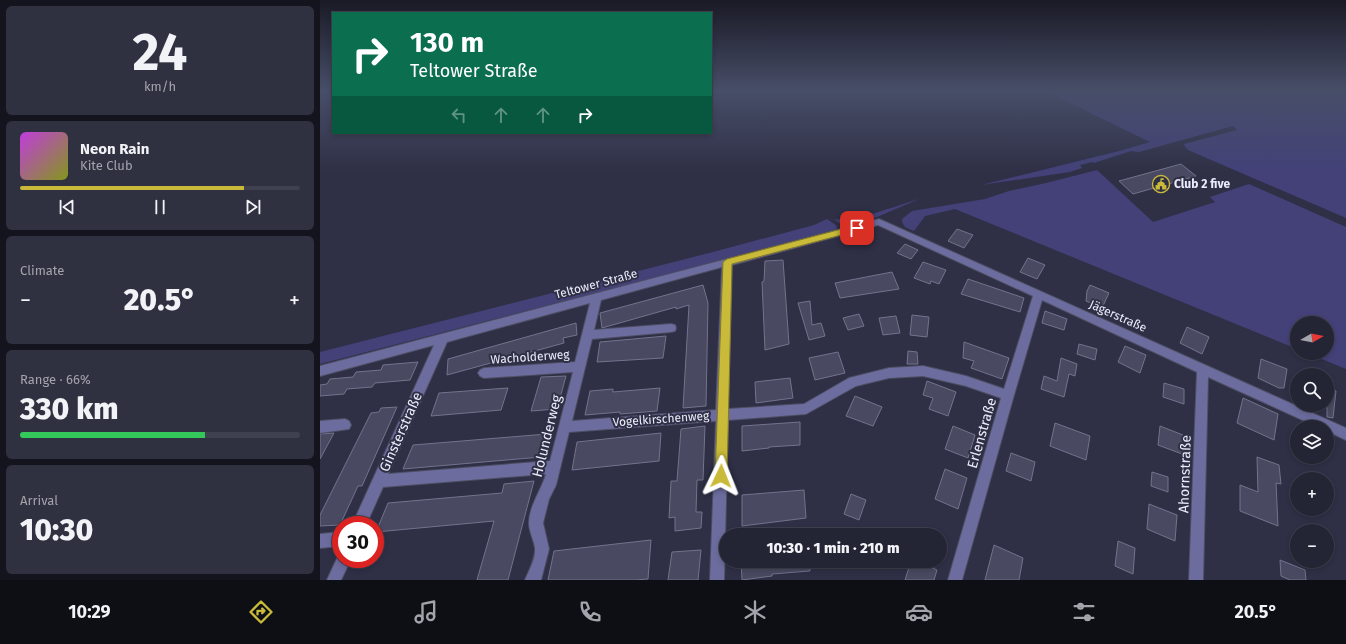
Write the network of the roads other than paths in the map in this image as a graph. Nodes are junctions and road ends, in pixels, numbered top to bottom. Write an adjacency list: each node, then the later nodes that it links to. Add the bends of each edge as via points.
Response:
1 (879, 222): 2 (street, Teltower Straße); 3 (street, Jägerstraße)
2 (727, 262): 4 (street, Teltower Straße); 13 (street)
3 (1039, 294): 9 (street, Jägerstraße); 12 (street, Erlenstraße)
4 (597, 297): 6 (street, Holunderweg); 7 (street, Teltower Straße)
5 (671, 328): 6 (street)
6 (588, 335): 8 (street, Holunderweg)
7 (444, 338): 10 (street, Teltower Straße); 19 (street, Ginsterstraße)
8 (579, 367): 11 (street, Wacholderweg); 16 (street, Holunderweg)
9 (1203, 369): 17 (street, Jägerstraße); 28 (street, Ahornstraße)
10 (320, 371)
11 (484, 373)
12 (1008, 396): 13 (street, Vogelkirschenweg, via 966,381 922,371 890,373 853,382 806,409); 27 (street, Erlenstraße)
13 (723, 414): 16 (street, Vogelkirschenweg); 26 (street)
14 (345, 425): 15 (street)
15 (320, 427)
16 (565, 427): 18 (street, Holunderweg)
17 (1346, 434)
18 (555, 467): 19 (street); 25 (street, Holunderweg, via 550,485 543,496 536,523 542,549 536,575)
19 (379, 481): 20 (street, Ginsterstraße)
20 (363, 516)
21 (332, 540): 22 (street)
22 (320, 541)
23 (340, 568): 24 (street)
24 (334, 580)
25 (532, 580)
26 (717, 580)
27 (956, 580)
28 (1196, 580)

